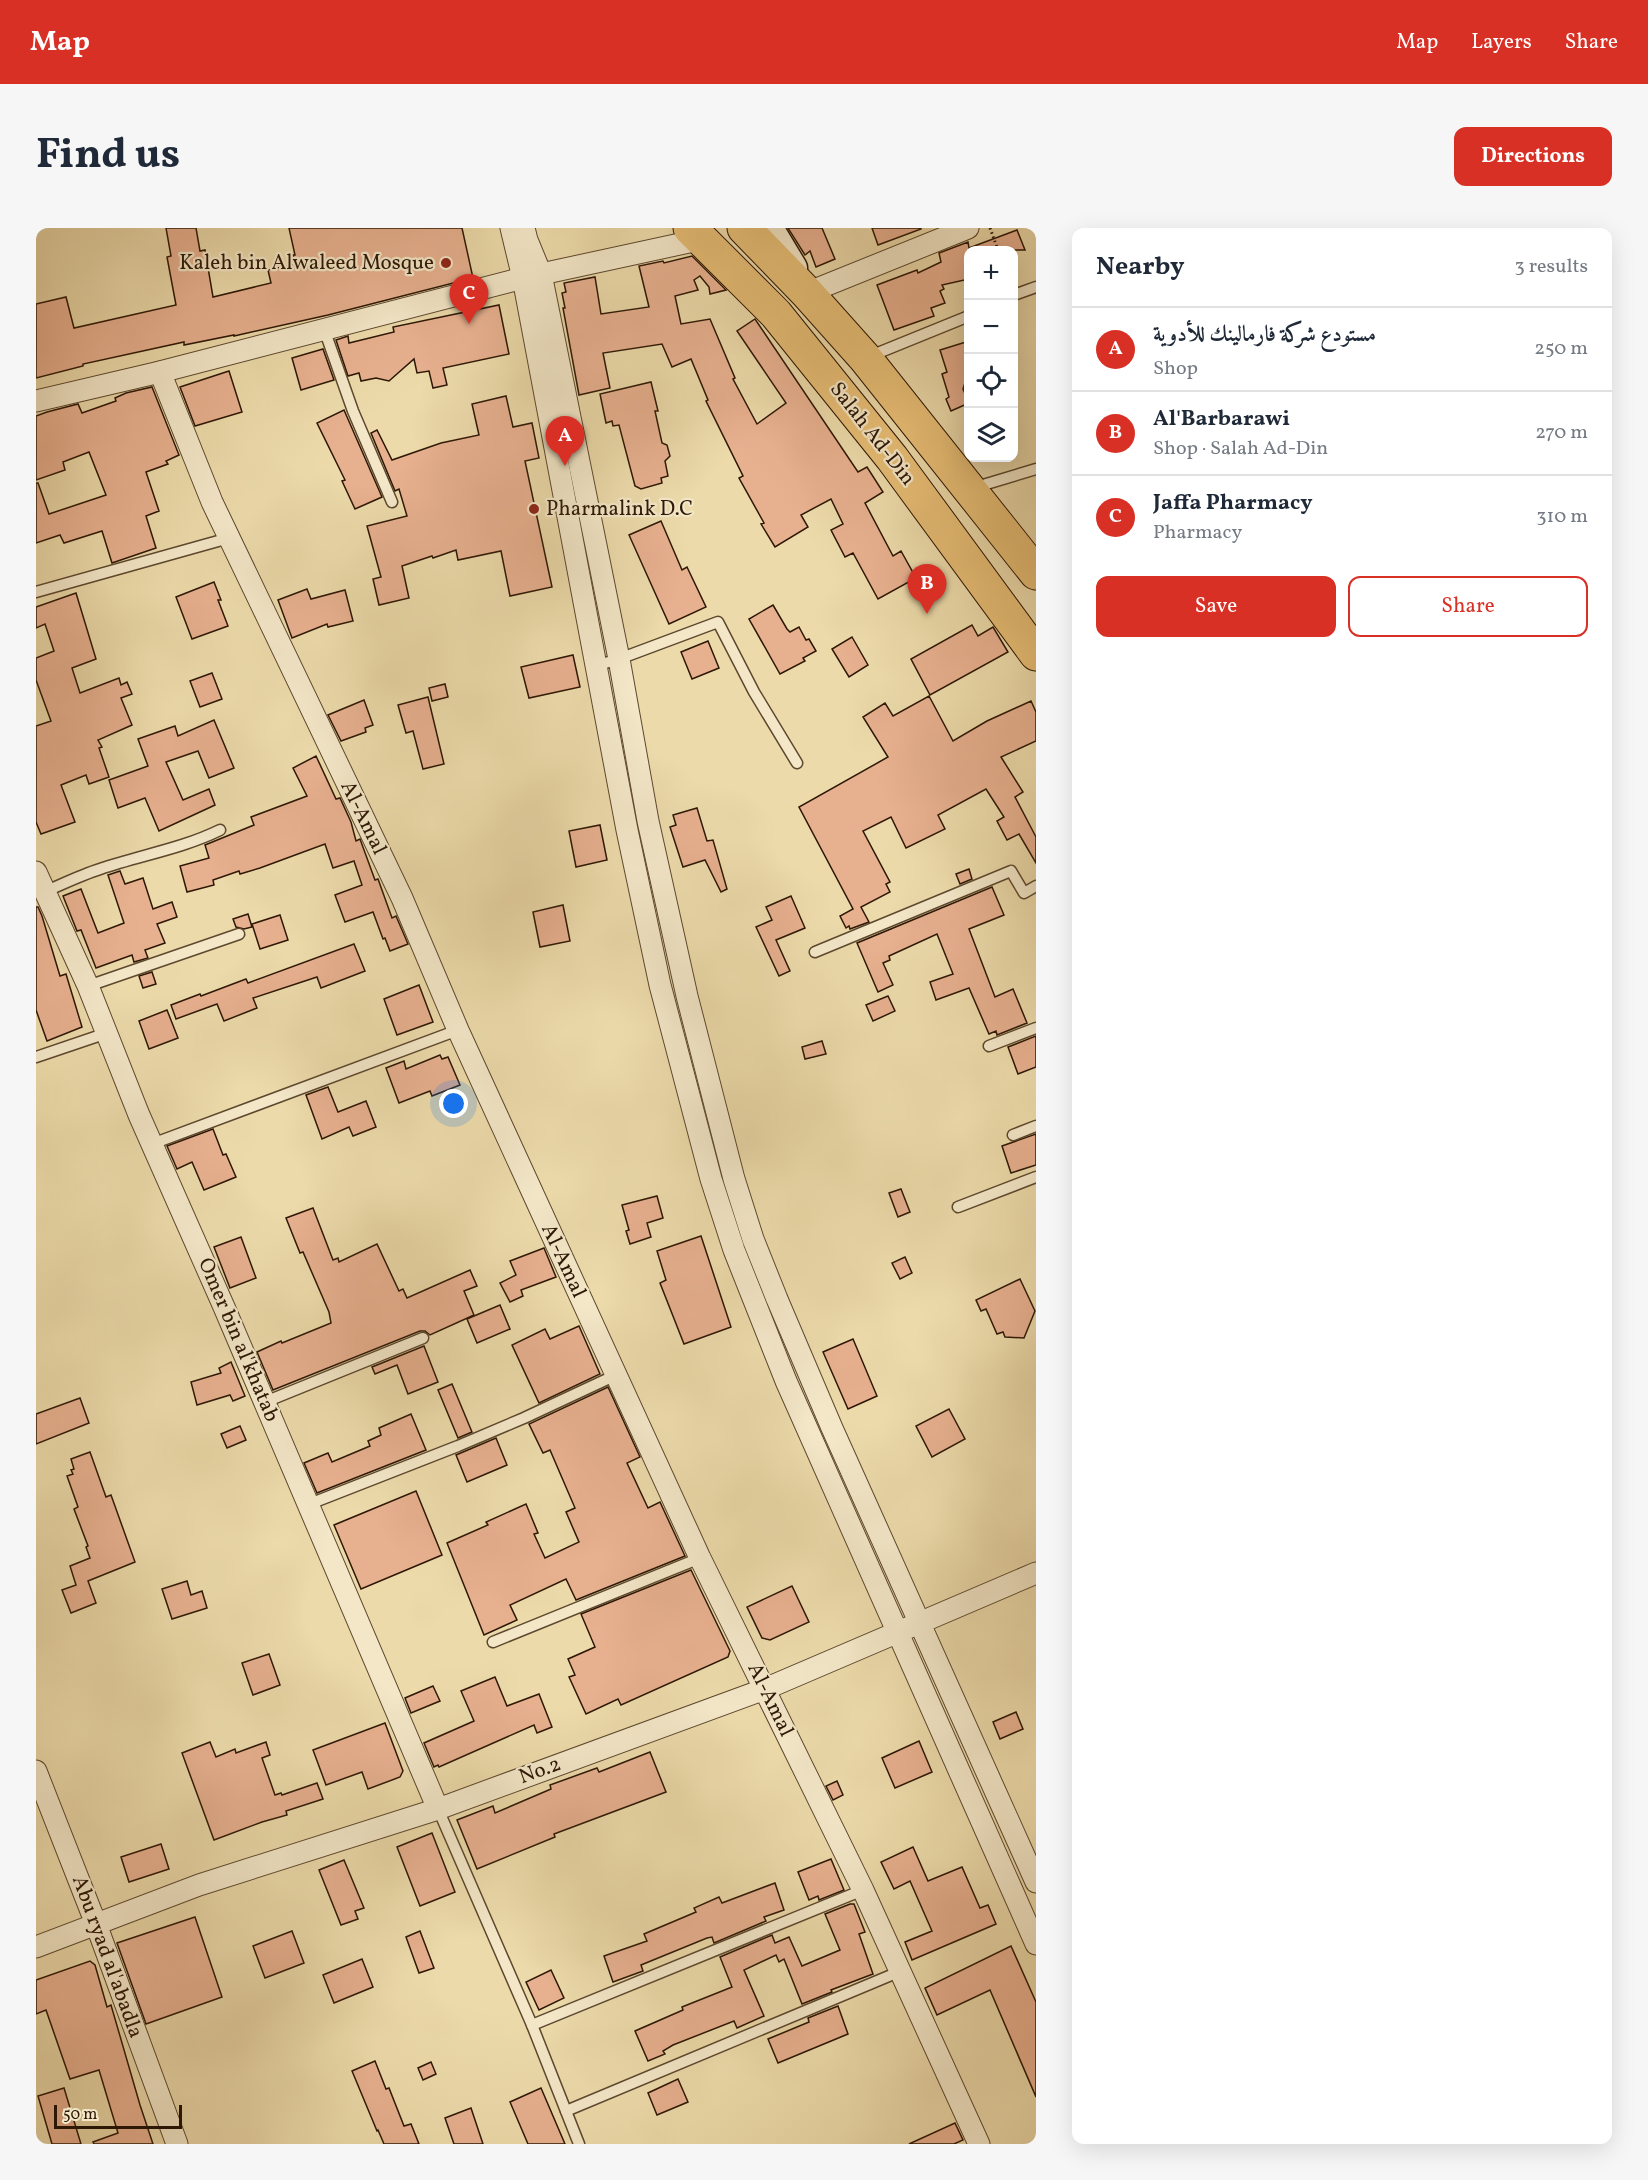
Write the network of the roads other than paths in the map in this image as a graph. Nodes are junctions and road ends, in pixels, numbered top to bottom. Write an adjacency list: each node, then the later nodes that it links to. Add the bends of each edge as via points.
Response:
1 (511, 228): 7 (street)
2 (524, 228): 7 (street)
3 (744, 228): 9 (highway, Salah Ad-Din)
4 (770, 228): 9 (main road)
5 (956, 230): 9 (street)
6 (697, 233): 7 (street); 22 (highway, Salah Ad-Din, via 776,314 878,440)
7 (532, 276): 12 (street); 23 (street); 24 (street)
8 (1036, 287): 10 (lane)
9 (807, 293): 13 (highway, Salah Ad-Din)
10 (1018, 294)
11 (964, 318): 13 (lane)
12 (324, 329): 14 (street); 18 (lane, via 353,411)
13 (865, 358): 17 (highway, Salah Ad-Din)
14 (160, 372): 15 (street); 19 (street, Al-Amal)
15 (36, 402)
16 (1036, 470): 17 (lane)
17 (969, 489): 20 (highway, Salah Ad-Din)
18 (392, 502)
19 (229, 538): 21 (lane); 34 (street, Al-Amal, via 402,898)
20 (1036, 573)
21 (36, 592)
22 (1036, 654)
23 (619, 659): 24 (lane); 25 (lane, via 718,622); 49 (street, via 648,821 734,1179 781,1310)
24 (595, 666): 50 (street, via 660,985 711,1179 734,1250 786,1381)
25 (797, 763)
26 (220, 830): 29 (lane, via 158,854 100,869)
27 (36, 872): 29 (street, Omer bin al'khatab)
28 (1036, 886): 31 (lane, via 1024,893 1011,871)
29 (44, 892): 32 (street, Omer bin al'khatab)
30 (239, 934): 32 (lane)
31 (815, 952)
32 (88, 987): 35 (street, Omer bin al'khatab)
33 (1036, 1028): 36 (lane)
34 (458, 1030): 40 (lane); 44 (street, Al-Amal)
35 (107, 1033): 37 (lane); 40 (street, Omer bin al'khatab)
36 (989, 1046)
37 (36, 1056)
38 (1036, 1126): 39 (lane)
39 (1013, 1135)
40 (152, 1144): 45 (street, Omer bin al'khatab)
41 (1036, 1177): 42 (lane)
42 (958, 1208)
43 (423, 1338): 45 (lane)
44 (616, 1375): 46 (lane, via 505,1426); 47 (street, Al-Amal)
45 (265, 1402): 46 (street, Omer bin al'khatab)
46 (307, 1505): 54 (street, Omer bin al'khatab)
47 (700, 1558): 51 (lane); 52 (street, Al-Amal)
48 (1036, 1573): 49 (street, No.2)
49 (919, 1623): 50 (street, No.2); 55 (street)
50 (897, 1633): 52 (street, No.2); 58 (street)
51 (492, 1642)
52 (765, 1689): 54 (street, No.2); 56 (street, Al-Amal)
53 (36, 1771): 57 (street, Abu ryad al'abadla)
54 (438, 1809): 57 (street, No.2, via 199,1885); 61 (lane)
55 (1036, 1882)
56 (863, 1890): 60 (street, Al-Amal); 61 (lane)
57 (96, 1924): 59 (street, No.2); 63 (street, Abu ryad al'abadla)
58 (1036, 1944)
59 (36, 1947)
60 (901, 1971): 62 (lane); 65 (street, Al-Amal)
61 (532, 2025): 62 (lane)
62 (566, 2111): 64 (lane)
63 (177, 2144)
64 (579, 2144)
65 (979, 2144)

